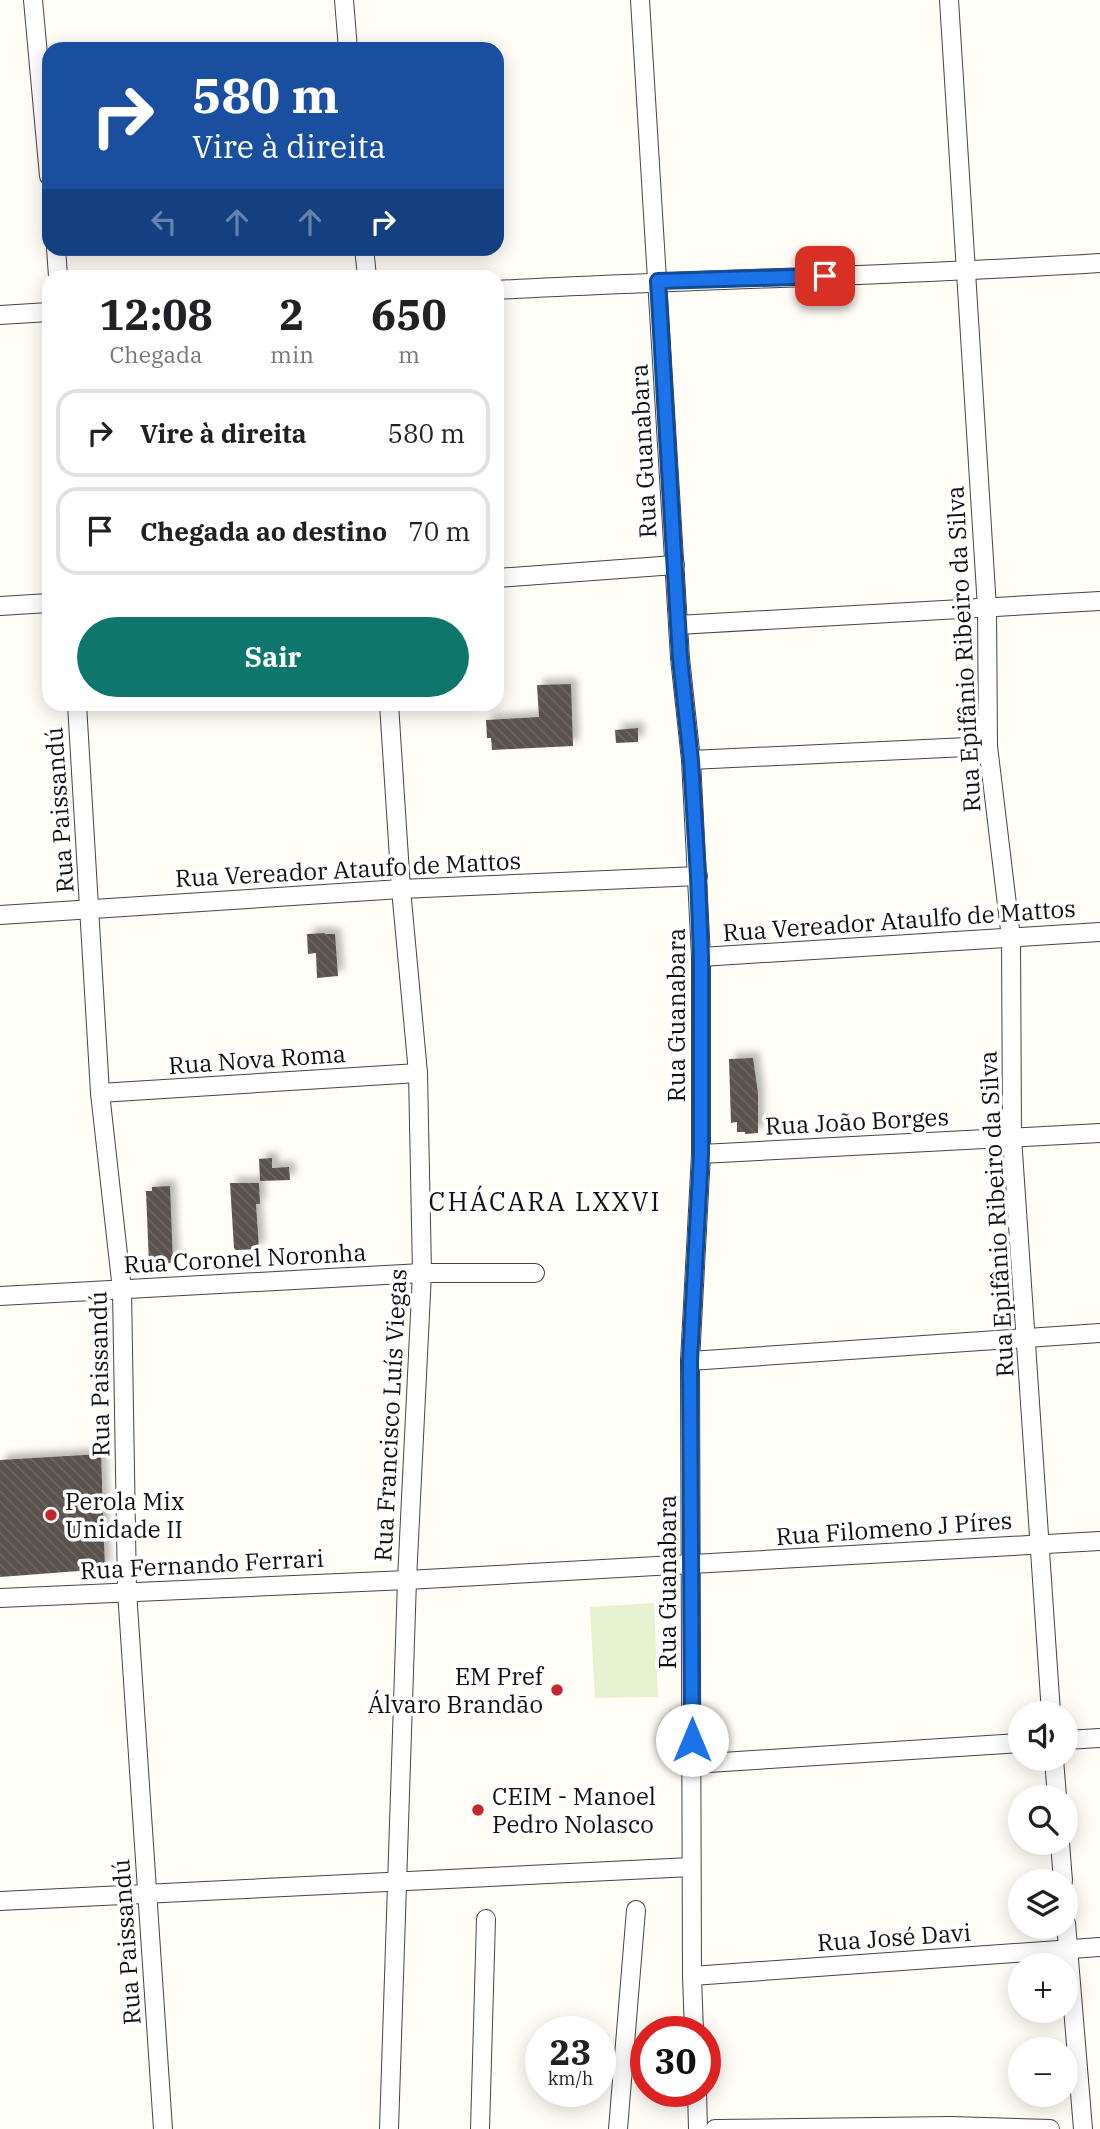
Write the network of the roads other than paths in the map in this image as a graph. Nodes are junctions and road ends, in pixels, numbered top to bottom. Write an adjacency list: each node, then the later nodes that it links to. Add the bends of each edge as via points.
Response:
1 (33, 0): 6 (street)
2 (344, 0): 5 (street)
3 (640, 0): 9 (street, Rua Guanabara)
4 (949, 0): 8 (street, Rua Epifânio Ribeiro da Silva)
5 (347, 42)
6 (42, 99)
7 (1100, 263): 8 (street)
8 (965, 272): 9 (street); 18 (street, Rua Epifânio Ribeiro da Silva)
9 (658, 281): 10 (street); 13 (street, Rua Guanabara)
10 (504, 289)
11 (42, 312): 12 (street)
12 (0, 315)
13 (675, 565): 14 (street); 19 (street, Rua Guanabara)
14 (504, 577)
15 (1100, 601): 18 (street)
16 (42, 603): 17 (street)
17 (0, 606)
18 (987, 608): 19 (street); 22 (street, Rua Epifânio Ribeiro da Silva)
19 (678, 625): 23 (street, Rua Guanabara)
20 (77, 711): 26 (street, Rua Paissandú)
21 (389, 711): 25 (street, Rua Francisco Luís Viegas)
22 (988, 747): 23 (street); 29 (street, Rua Epifânio Ribeiro da Silva)
23 (691, 761): 24 (street, Rua Guanabara)
24 (698, 876): 25 (street, Rua Vereador Ataufo de Mattos); 30 (street, Rua Guanabara)
25 (401, 889): 26 (street, Rua Vereador Ataufo de Mattos); 31 (street, Rua Francisco Luís Viegas)
26 (90, 909): 27 (street, Rua Vereador Ataufo de Mattos); 32 (street, Rua Paissandú)
27 (0, 915)
28 (1100, 932): 29 (street, Rua Vereador Ataulfo de Mattos)
29 (1011, 938): 30 (street, Rua Vereador Ataulfo de Mattos); 34 (street, Rua Epifânio Ribeiro da Silva)
30 (701, 957): 35 (street, Rua Guanabara)
31 (418, 1073): 32 (street, Rua Nova Roma); 36 (street, Rua Francisco Luís Viegas)
32 (100, 1093): 38 (street, Rua Paissandú)
33 (1100, 1133): 34 (street, Rua João Borges)
34 (1012, 1137): 35 (street, Rua João Borges); 41 (street, Rua Epifânio Ribeiro da Silva)
35 (701, 1154): 42 (street, Rua Guanabara)
36 (422, 1273): 37 (street, Rua Coronel Noronha); 38 (street, Rua Coronel Noronha); 46 (street, Rua Francisco Luís Viegas)
37 (535, 1273)
38 (122, 1290): 39 (street, Rua Coronel Noronha); 47 (street, Rua Paissandú)
39 (0, 1296)
40 (1100, 1333): 41 (street)
41 (1025, 1336): 42 (street); 44 (street, Rua Epifânio Ribeiro da Silva)
42 (690, 1361): 45 (street, Rua Guanabara)
43 (1100, 1541): 44 (street, Rua Filomeno J Píres)
44 (1039, 1543): 45 (street, Rua Filomeno J Píres); 49 (street, Rua Epifânio Ribeiro da Silva)
45 (692, 1565): 46 (street, Rua Filomeno J Píres); 53 (street, Rua Guanabara)
46 (407, 1580): 47 (street, Rua Fernando Ferrari); 55 (street, Rua Francisco Luís Viegas)
47 (127, 1591): 48 (street, Rua Fernando Ferrari); 56 (street, Rua Paissandú)
48 (0, 1598)
49 (1050, 1701)
50 (1100, 1738): 51 (street)
51 (1078, 1739)
52 (1008, 1744): 53 (street)
53 (692, 1764): 54 (street, Rua Guanabara)
54 (691, 1867): 55 (street); 63 (street, Rua Guanabara)
55 (397, 1882): 56 (street); 67 (street, Rua Francisco Luís Viegas)
56 (147, 1894): 57 (street); 66 (street, Rua Paissandú)
57 (0, 1900)
58 (636, 1910): 69 (street)
59 (486, 1919): 68 (street)
60 (1067, 1939): 62 (street)
61 (1100, 1947): 62 (street, Rua José Davi)
62 (1068, 1949): 63 (street, Rua José Davi); 73 (street)
63 (692, 1976): 64 (street, Rua Guanabara)
64 (693, 2016)
65 (697, 2107): 70 (street)
66 (163, 2129)
67 (389, 2129)
68 (480, 2129)
69 (618, 2129)
70 (698, 2129)
71 (715, 2129): 72 (street)
72 (1050, 2129)
73 (1083, 2129)

